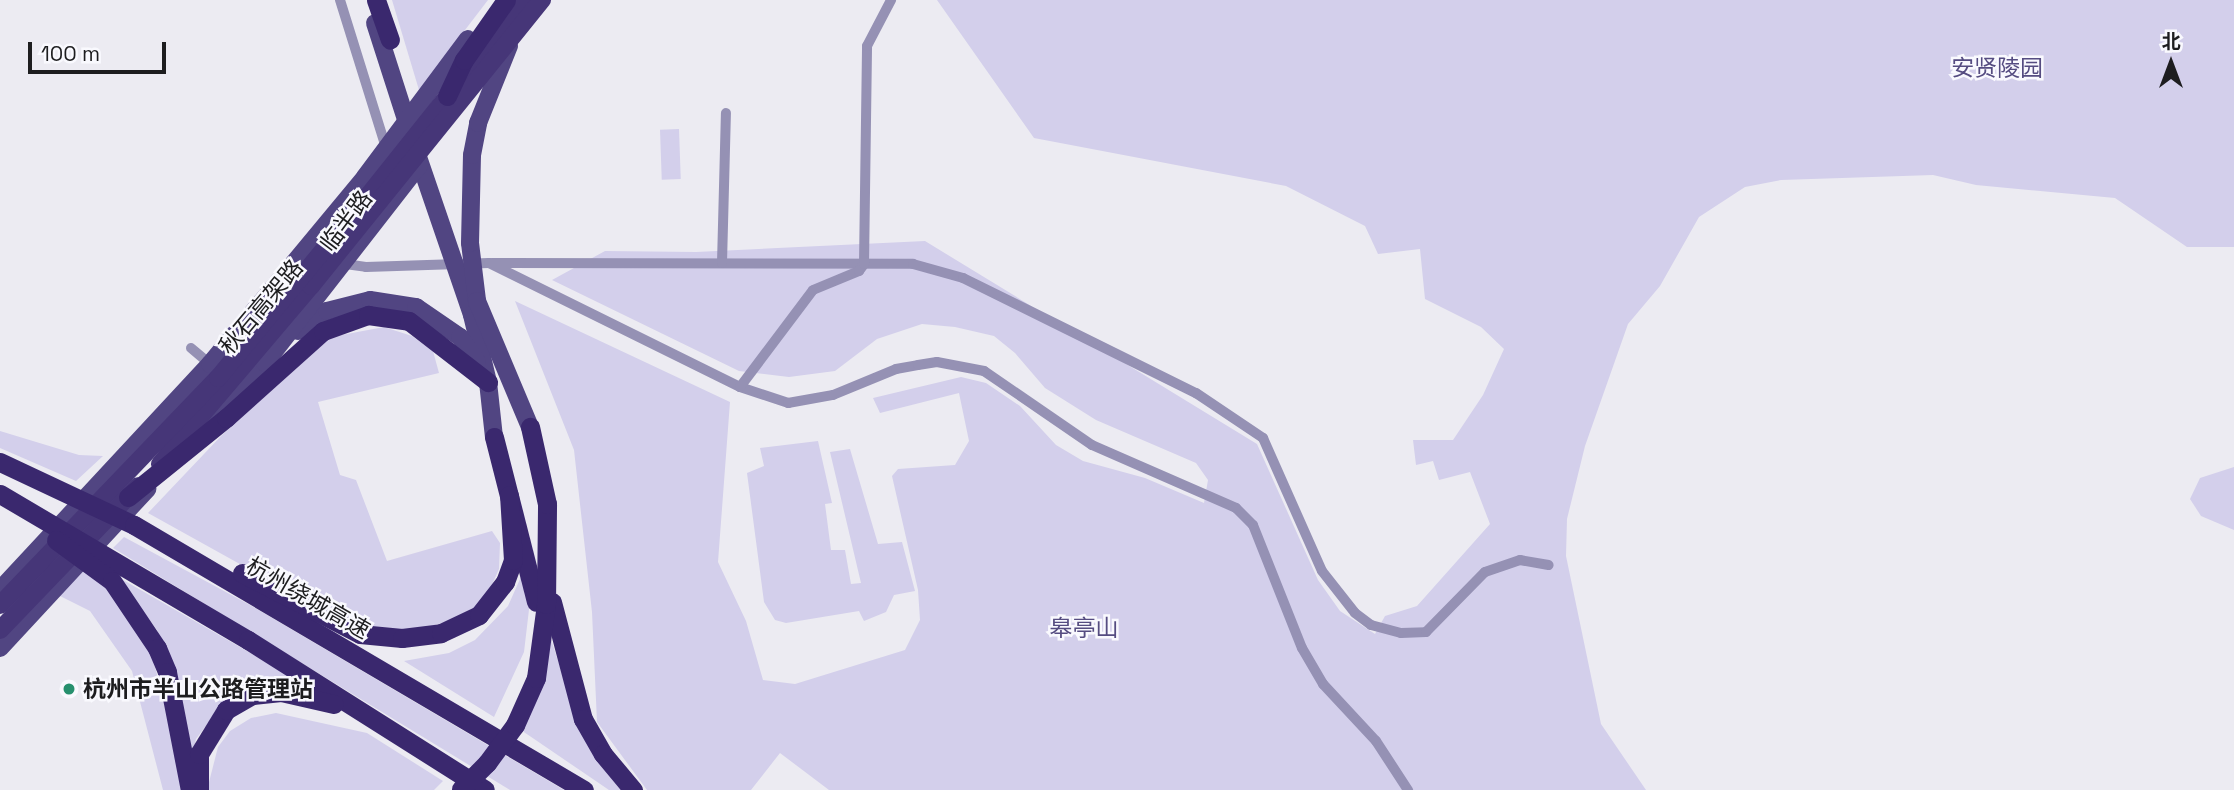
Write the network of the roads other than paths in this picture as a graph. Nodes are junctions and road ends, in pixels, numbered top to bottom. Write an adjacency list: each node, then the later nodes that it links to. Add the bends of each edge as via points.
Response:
1 (340, 0): 16 (street)
2 (367, 0): 13 (main road)
3 (376, 0): 11 (highway)
4 (384, 0): 11 (main road)
5 (498, 0): 16 (main road, 临半路)
6 (506, 0): 14 (highway, via 464,60)
7 (524, 0): 14 (highway, 秋石高架路)
8 (542, 0): 33 (highway, 秋石高架路, via 311,286)
9 (551, 0): 12 (main road, 临半路)
10 (891, 0): 20 (street, via 867,46)
11 (390, 40): 13 (main road)
12 (509, 46): 21 (main road, 临半路); 22 (main road, via 478,123 472,155 470,243)
13 (402, 87): 22 (main road); 26 (main road)
14 (447, 96): 40 (highway, 秋石高架路, via 218,378)
15 (726, 113): 19 (street)
16 (386, 148): 17 (main road, 临半路)
17 (307, 247): 21 (street); 25 (main road, 临半路)
18 (489, 262): 19 (street); 21 (street); 27 (street)
19 (722, 263): 20 (street)
20 (864, 264): 27 (street, via 859,271 813,290); 36 (street, via 913,264 963,278 1196,393 1263,438 1322,571 1371,625 1401,633 1426,632 1485,572 1520,560)
21 (343, 266): 24 (main road, 临半路)
22 (477, 300): 28 (main road)
23 (191, 348): 25 (street)
24 (265, 362): 26 (main road, via 327,311 370,300 416,307 450,330 471,350); 42 (main road, 临半路)
25 (210, 364): 39 (main road, 临半路)
26 (488, 382): 29 (main road); 33 (highway, via 409,321 368,315 323,331 226,418)
27 (740, 387): 51 (street, via 793,402 833,395 896,369 937,362 960,364 1010,386 1092,445 1227,503 1253,526 1302,648 1323,684 1376,741)
28 (530, 427): 38 (highway, via 548,504)
29 (494, 437): 32 (highway)
30 (0, 462): 35 (highway, 杭州绕城高速)
31 (0, 494): 37 (highway)
32 (509, 495): 35 (highway, via 513,560 494,598 479,615 451,629 402,638 360,634 206,554); 46 (highway, via 535,595 531,655 505,719 480,756)
33 (128, 496): 41 (highway, 秋石高架路)
34 (0, 505): 37 (highway)
35 (134, 526): 49 (highway, 杭州绕城高速)
36 (1549, 565)
37 (115, 571): 43 (highway); 44 (highway, via 167,672)
38 (545, 578): 47 (highway, via 544,634 536,678 495,754); 50 (highway, via 583,719 603,754)
39 (0, 590)
40 (0, 605)
41 (0, 630)
42 (0, 648)
43 (387, 727): 45 (highway, via 304,694 252,695 226,710 209,732 199,754); 48 (highway)
44 (190, 790)
45 (199, 790)
46 (445, 790)
47 (460, 790)
48 (485, 790)
49 (584, 790)
50 (633, 790)
51 (1408, 790)

